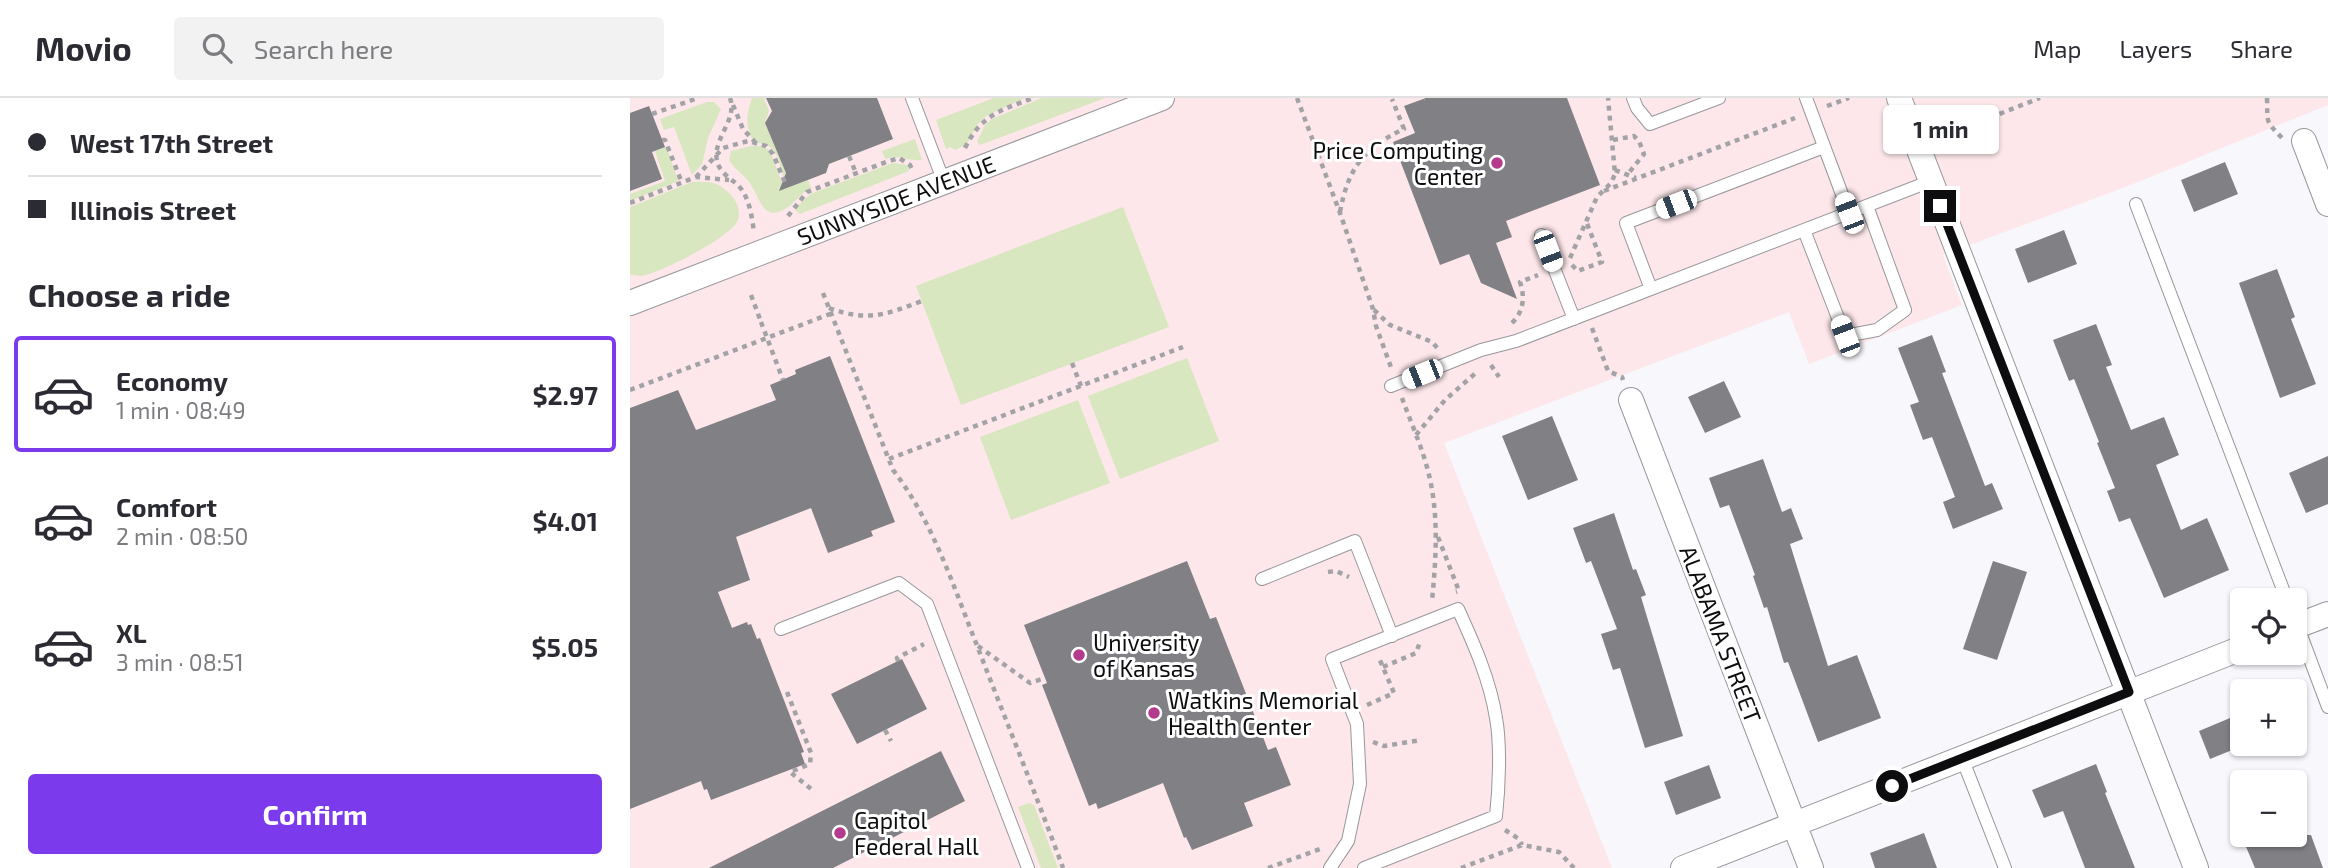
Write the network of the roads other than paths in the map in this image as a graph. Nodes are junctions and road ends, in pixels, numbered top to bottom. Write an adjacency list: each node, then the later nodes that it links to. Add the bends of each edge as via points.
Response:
1 (1162, 98): 10 (street, SUNNYSIDE AVENUE)
2 (1633, 98): 3 (lane, via 1650,124)
3 (1719, 98)
4 (1806, 98): 8 (lane)
5 (1899, 98): 9 (street)
6 (911, 100): 10 (lane)
7 (2294, 141): 12 (street)
8 (1824, 147): 14 (lane); 17 (lane, via 1626,223)
9 (1931, 181): 13 (lane); 30 (street)
10 (944, 182): 18 (street, SUNNYSIDE AVENUE)
11 (2136, 204): 23 (lane)
12 (2328, 204)
13 (1867, 206): 14 (lane); 15 (lane, via 1905,310 1877,330 1845,336)
14 (1849, 213): 15 (lane)
15 (1804, 230): 17 (lane)
16 (1541, 235): 19 (lane)
17 (1651, 289): 19 (lane)
18 (630, 303)
19 (1580, 317): 20 (lane)
20 (1394, 385)
21 (1631, 400): 33 (street, ALABAMA STREET)
22 (1262, 579): 27 (lane, via 1355,541)
23 (2282, 588)
24 (2328, 614): 25 (street)
25 (2307, 620)
26 (781, 629): 34 (lane, via 899,583 926,604)
27 (1392, 636): 35 (lane, via 1332,659 1357,724 1360,784 1348,838); 36 (lane, via 1458,610 1480,659 1497,719 1496,816)
28 (2230, 653): 30 (street)
29 (2307, 654): 31 (lane)
30 (2129, 692): 32 (street); 40 (street)
31 (2328, 707)
32 (1962, 758): 33 (street); 39 (lane)
33 (1794, 824): 37 (street); 38 (street, ALABAMA STREET)
34 (1028, 868)
35 (1330, 868)
36 (1364, 868)
37 (1683, 868)
38 (1811, 868)
39 (2005, 868)
40 (2196, 868)

